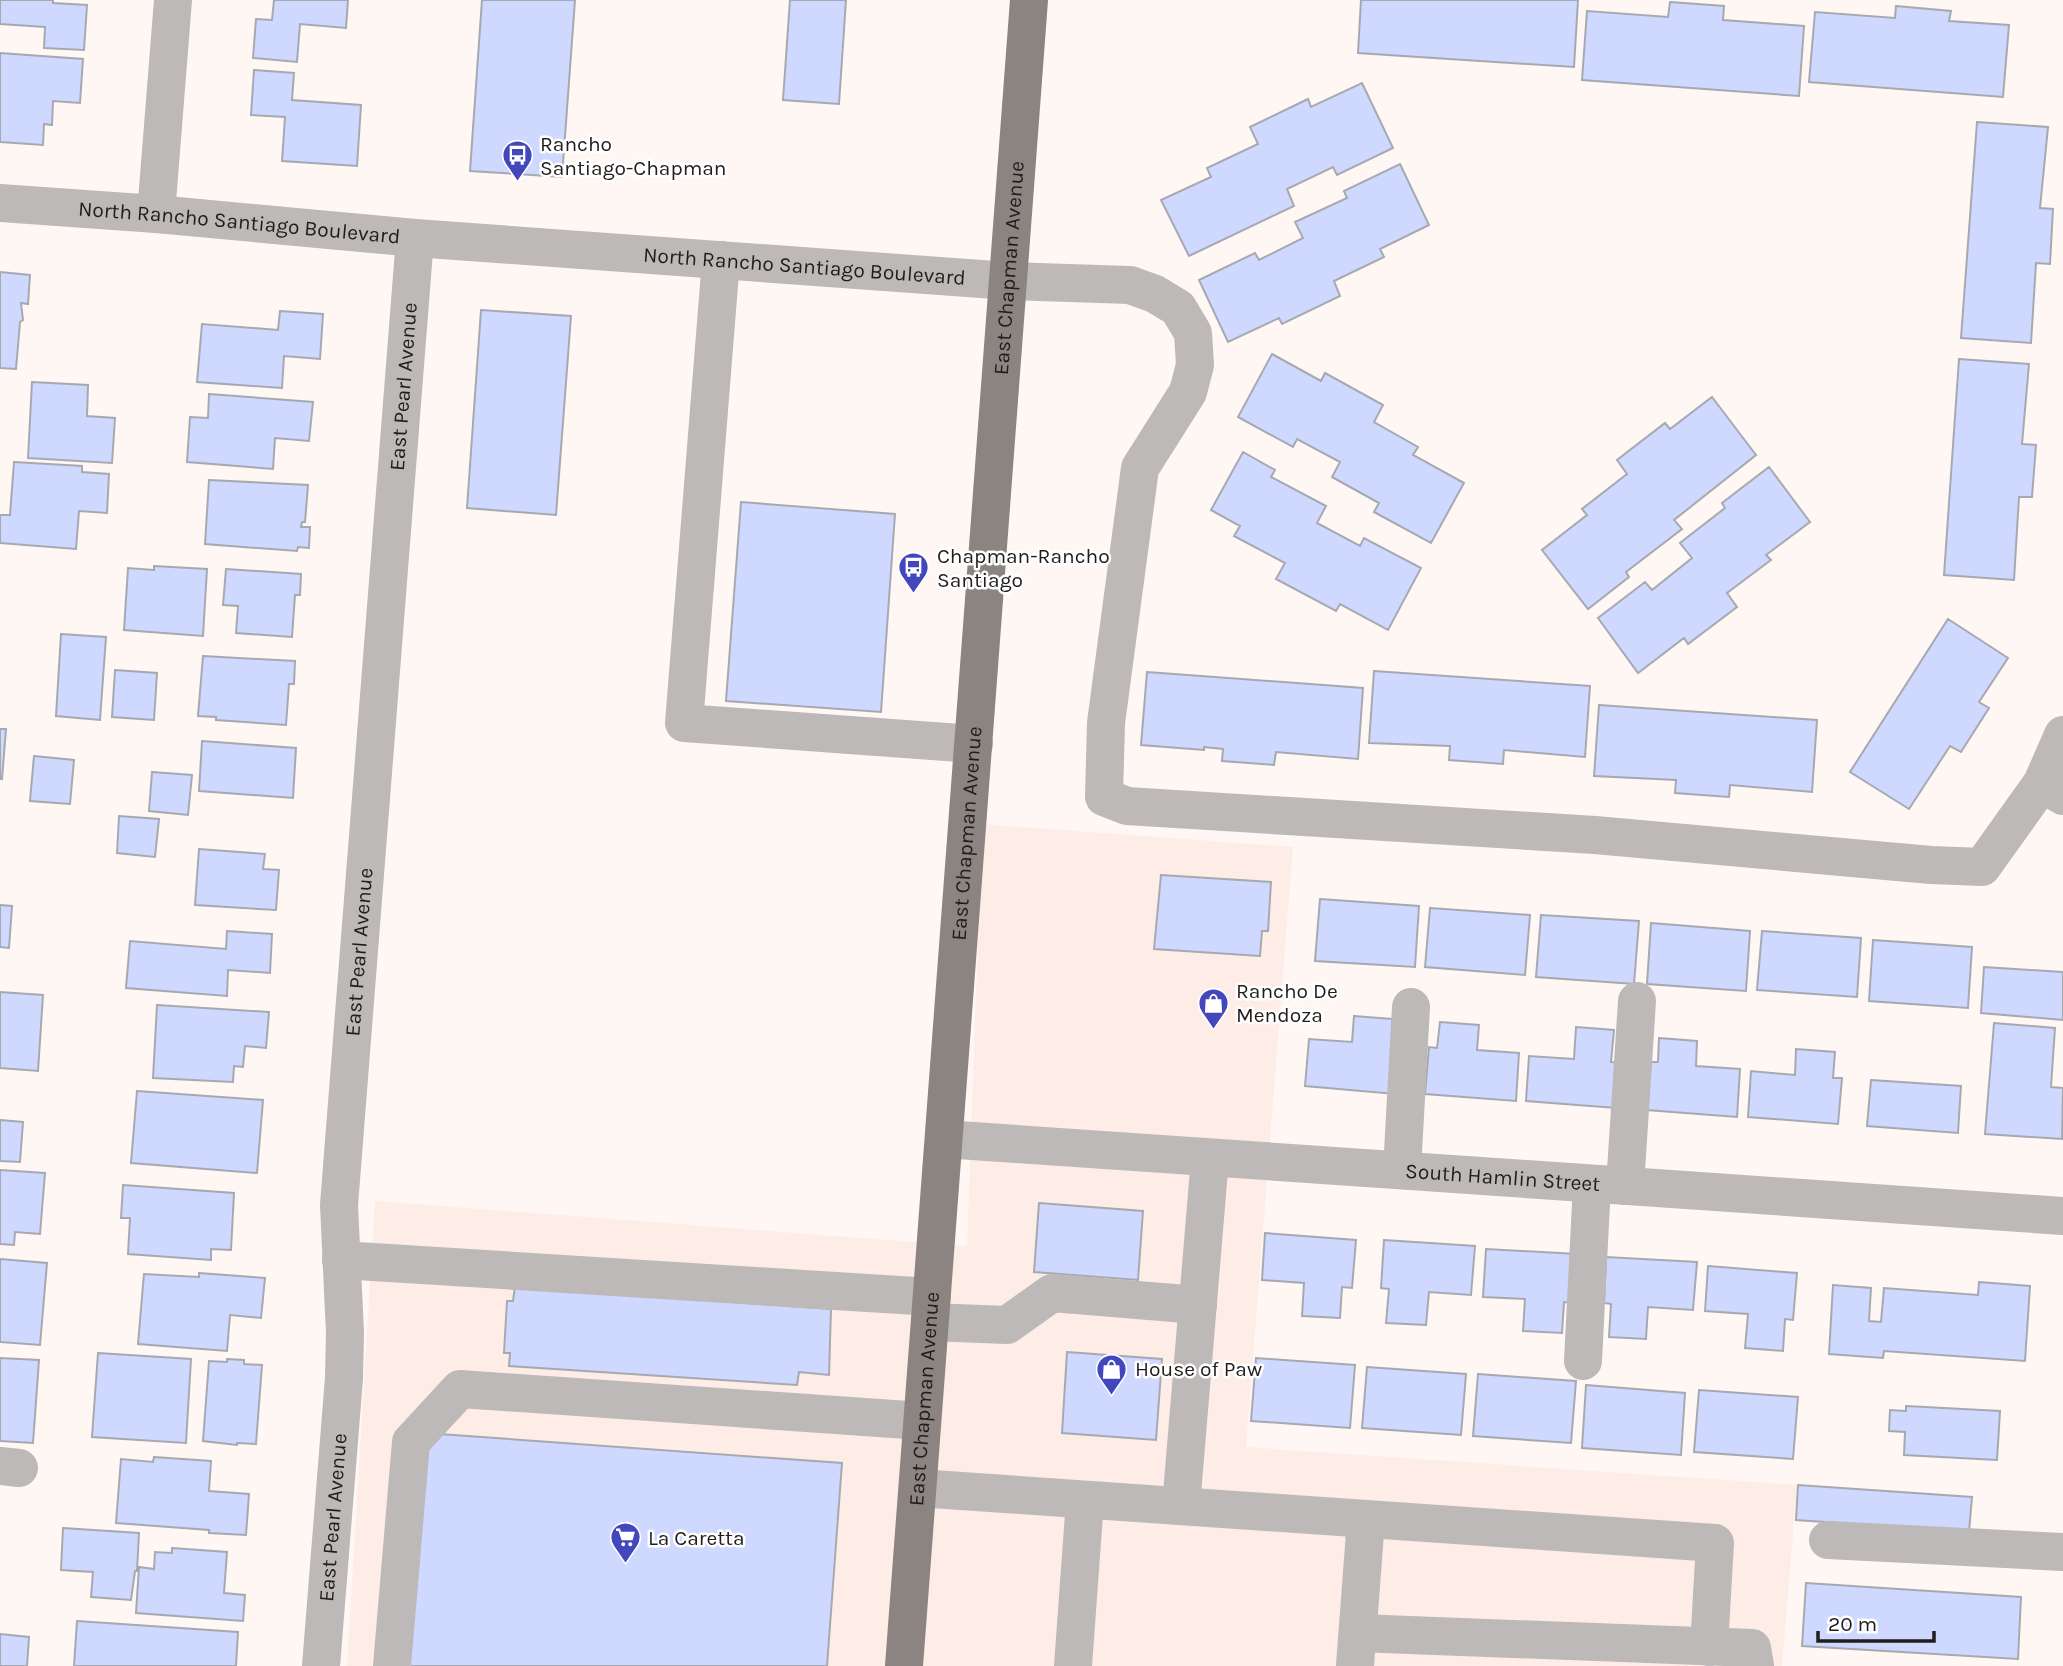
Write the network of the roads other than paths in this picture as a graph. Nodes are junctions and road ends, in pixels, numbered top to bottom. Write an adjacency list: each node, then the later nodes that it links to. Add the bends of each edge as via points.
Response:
1 (173, 0): 4 (street)
2 (1030, 0): 7 (main road, East Chapman Avenue)
3 (0, 203): 4 (street, North Rancho Santiago Boulevard)
4 (156, 214): 5 (street, North Rancho Santiago Boulevard)
5 (415, 238): 6 (street, North Rancho Santiago Boulevard); 18 (street, East Pearl Avenue, via 339,1205)
6 (721, 260): 7 (street, North Rancho Santiago Boulevard); 9 (street, via 684,723)
7 (1009, 281): 9 (main road, East Chapman Avenue); 10 (street, North Rancho Santiago Boulevard, via 1130,285 1178,308 1193,333 1195,365 1188,392 1140,468 1106,723 1104,797 1127,806 1595,835 1982,867)
8 (2063, 735): 10 (street)
9 (974, 744): 13 (main road, East Chapman Avenue)
10 (2052, 790)
11 (1636, 1000): 16 (street)
12 (1411, 1007): 15 (street)
13 (944, 1139): 14 (street, South Hamlin Street); 20 (main road, East Chapman Avenue)
14 (1210, 1158): 15 (street, South Hamlin Street); 19 (street)
15 (1402, 1170): 16 (street, South Hamlin Street)
16 (1609, 1185): 17 (street, South Hamlin Street); 21 (street)
17 (2063, 1216)
18 (341, 1260): 20 (street); 31 (street, East Pearl Avenue, via 344,1378)
19 (1198, 1305): 20 (street, via 1052,1293 1007,1325); 25 (street)
20 (931, 1309): 22 (main road, East Chapman Avenue)
21 (1583, 1361)
22 (922, 1421): 23 (main road, East Chapman Avenue); 32 (street, via 460,1390 411,1442)
23 (918, 1488): 24 (street); 33 (main road, East Chapman Avenue)
24 (1085, 1500): 25 (street); 34 (street)
25 (1181, 1506): 26 (street)
26 (1366, 1519): 29 (street, via 1715,1543); 30 (street)
27 (1828, 1540): 28 (street)
28 (2063, 1552)
29 (1709, 1647): 30 (street); 35 (street, via 1752,1648)
30 (1357, 1650)
31 (321, 1666)
32 (393, 1666)
33 (904, 1666)
34 (1073, 1666)
35 (1755, 1666)

